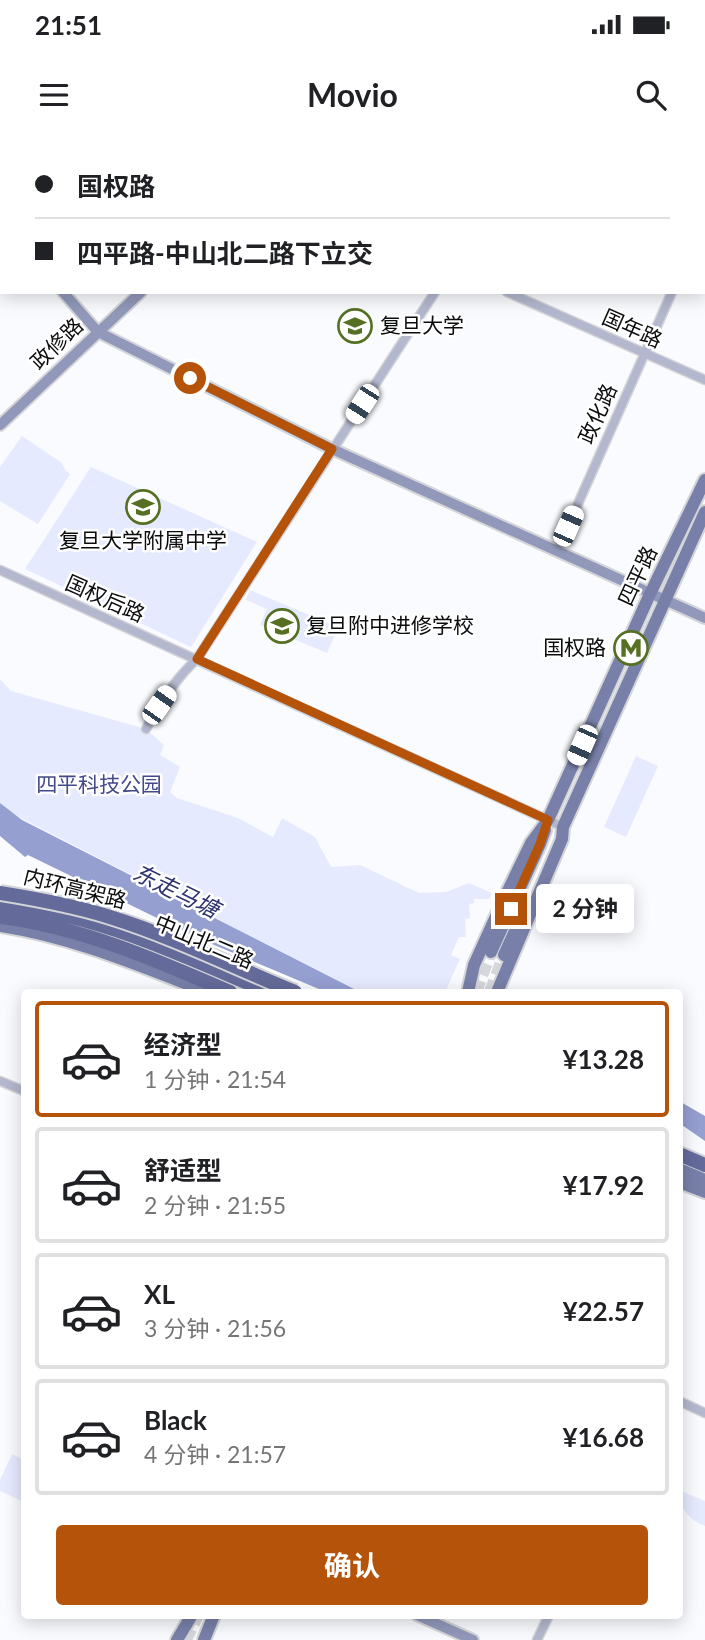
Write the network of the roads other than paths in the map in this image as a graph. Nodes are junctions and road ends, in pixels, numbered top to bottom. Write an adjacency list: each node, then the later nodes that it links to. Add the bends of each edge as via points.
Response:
1 (66, 294): 6 (street)
2 (139, 294): 6 (street, 政修路)
3 (434, 294): 10 (street)
4 (511, 294): 7 (street, 国年路)
5 (671, 294): 7 (street, 政化路)
6 (98, 332): 9 (street, 政修路); 10 (street)
7 (644, 354): 8 (street, 国年路); 13 (street, 政化路)
8 (705, 380)
9 (0, 425)
10 (332, 449): 13 (street); 18 (street)
11 (705, 480): 15 (main road, 四平路)
12 (705, 512): 16 (main road, 四平路)
13 (557, 551): 15 (street)
14 (0, 570): 18 (street, 国权后路)
15 (650, 594): 16 (street); 20 (main road, 四平路)
16 (665, 600): 17 (street); 21 (main road, 四平路)
17 (705, 618)
18 (197, 659): 19 (street, via 181,673); 20 (street, 国权后路)
19 (146, 729)
20 (548, 820): 21 (street, 国权后路); 21 (main road, via 498,954); 26 (main road, 四平路, via 531,843)
21 (563, 827): 27 (main road, 四平路)
22 (0, 893): 30 (main road, 中山北二路, via 86,915); 32 (highway, 内环高架路, bridge, via 109,916)
23 (0, 905): 31 (highway, 内环高架路, via 46,911 124,933)
24 (0, 917): 29 (highway, via 92,937)
25 (0, 926): 28 (main road, via 95,948)
26 (477, 957): 33 (main road, 四平路); 34 (main road)
27 (506, 974): 35 (main road); 36 (main road, 四平路)
28 (200, 989)
29 (223, 989)
30 (263, 989)
31 (263, 989)
32 (288, 989)
33 (469, 989)
34 (479, 989)
35 (496, 989)
36 (499, 989)
37 (0, 1081): 38 (street)
38 (21, 1090)
39 (683, 1156): 40 (highway)
40 (705, 1165)
41 (683, 1169): 42 (highway)
42 (705, 1178)
43 (683, 1184): 44 (main road)
44 (705, 1192)
45 (683, 1403): 46 (street)
46 (705, 1413)
47 (190, 1619): 51 (main road)
48 (212, 1619): 52 (main road)
49 (427, 1619): 53 (street)
50 (547, 1619): 54 (street)
51 (177, 1640)
52 (204, 1640)
53 (473, 1640)
54 (537, 1640)

